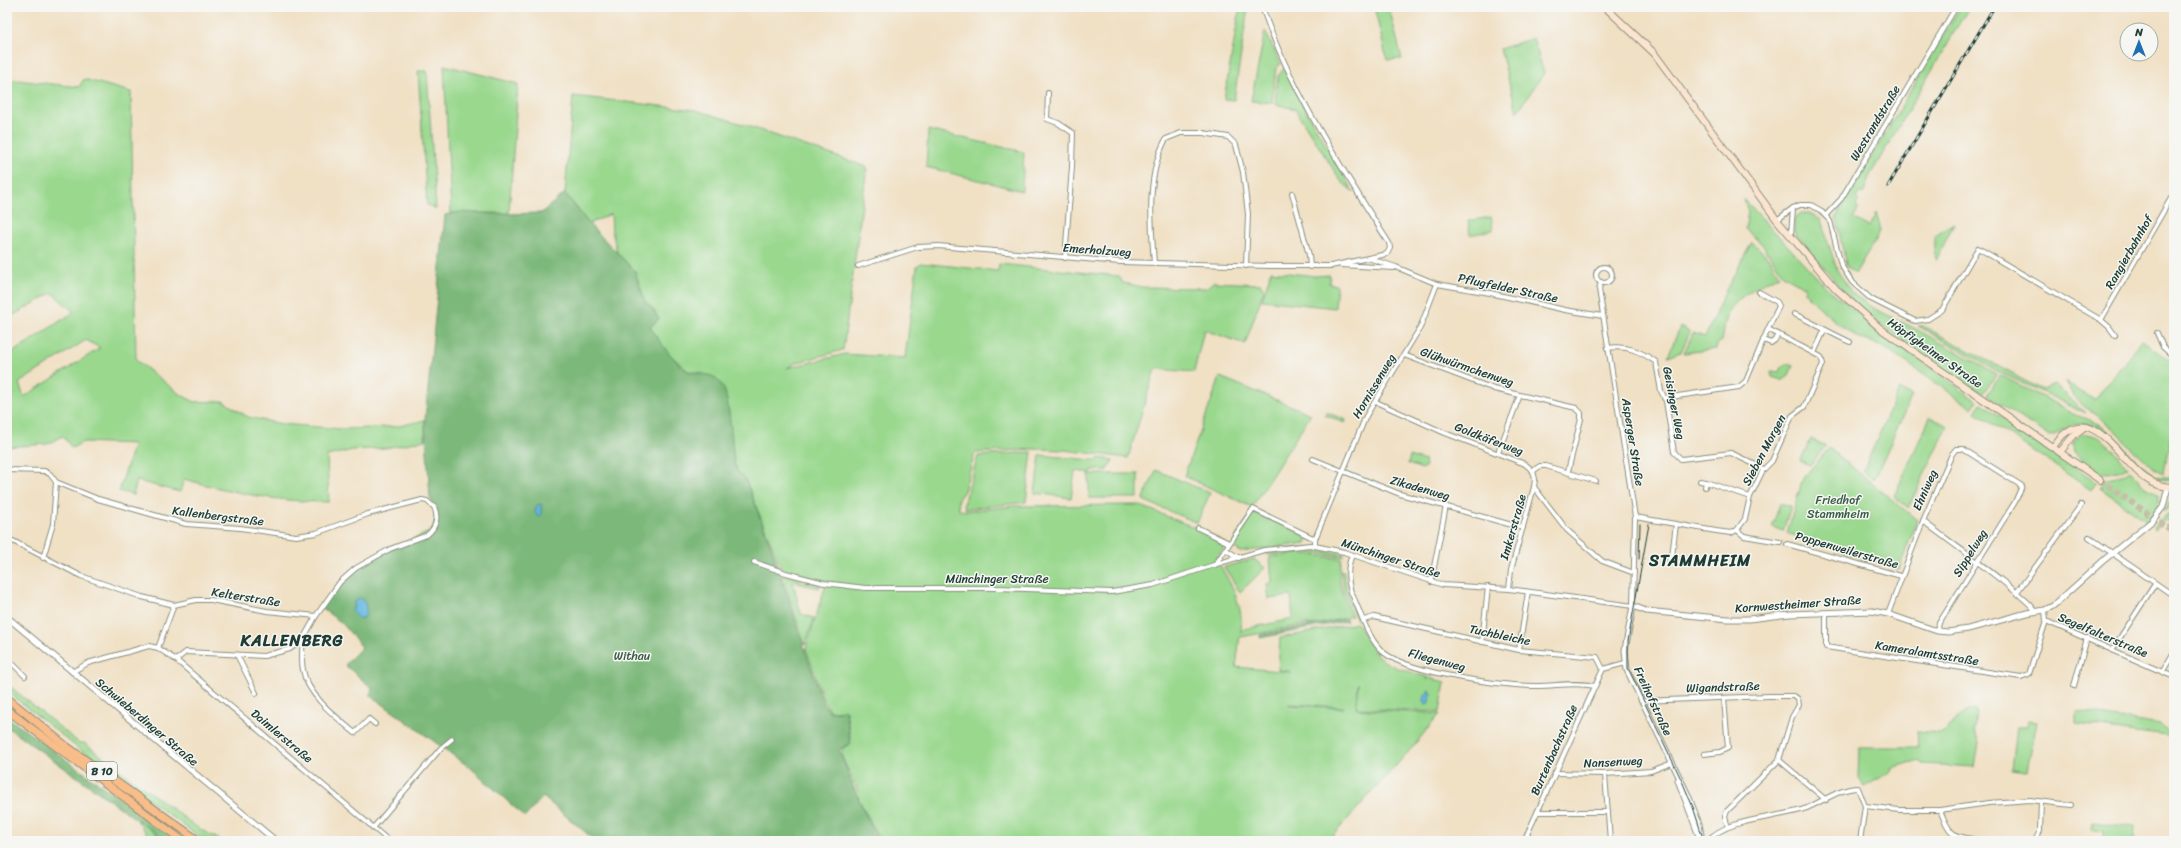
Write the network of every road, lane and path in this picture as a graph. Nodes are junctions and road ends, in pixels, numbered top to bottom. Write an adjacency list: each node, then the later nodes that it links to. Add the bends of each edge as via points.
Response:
1 (1262, 7): 12 (street, Emerholzweg, via 1305,104 1343,171 1389,243 1390,248 1386,254)
2 (1605, 7): 9 (main road, Höpfigheimer Straße, via 1654,53)
3 (1956, 7): 8 (street, Westrandstraße, via 1842,199)
4 (1048, 93): 11 (street, via 1047,119 1058,123 1073,134)
5 (1292, 193): 17 (street)
6 (2174, 193): 25 (street, Rangierbahnhof)
7 (1793, 208): 8 (street, via 1811,205); 9 (street); 10 (street)
8 (1826, 215): 25 (street, via 1832,228 1841,265 1852,282 1871,299 1915,321 1928,319 1942,310 1978,248)
9 (1777, 220): 10 (main road, Höpfigheimer Straße)
10 (1791, 238): 41 (main road, Höpfigheimer Straße, via 1830,283 1881,328)
11 (1065, 258): 13 (street, Emerholzweg); 15 (street, Emerholzweg, via 938,246 918,247)
12 (1366, 258): 14 (street, Emerholzweg); 18 (street, Emerholzweg)
13 (1154, 263): 16 (street, Emerholzweg); 16 (street, via 1151,239 1158,153 1166,139 1181,132 1203,132 1228,137 1236,145 1243,172 1248,214)
14 (1339, 265): 17 (street, Emerholzweg); 18 (street, Emerholzweg)
15 (858, 266)
16 (1246, 266): 17 (street, Emerholzweg)
17 (1310, 266)
18 (1404, 270): 19 (street, Emerholzweg)
19 (1411, 273): 21 (street, Pflugfelder Straße)
20 (1601, 282): 24 (street, Asperger Straße, via 1599,289)
21 (1437, 284): 24 (street, Pflugfelder Straße); 35 (street, Hornissenweg, via 1420,328)
22 (1759, 292): 26 (street, via 1777,302 1779,306)
23 (1794, 314): 27 (street, via 1821,327)
24 (1603, 316): 33 (street, Asperger Straße)
25 (2101, 320): 30 (street)
26 (1768, 329): 29 (street); 31 (street)
27 (1824, 331): 32 (street); 34 (street)
28 (2157, 333): 36 (street, via 2163,348)
29 (1778, 334): 31 (street, via 1775,340 1770,342); 34 (street)
30 (2115, 335)
31 (1763, 340): 38 (street, via 1746,381 1739,387)
32 (1850, 342)
33 (1607, 348): 38 (street, Geisinger Weg, via 1627,347 1656,362); 60 (street, Asperger Straße)
34 (1814, 353): 47 (street, Sieben Morgen, via 1821,357 1821,370 1804,407 1792,416 1772,460)
35 (1404, 355): 37 (street, Glühwürmchenweg, via 1494,389); 39 (street, Hornissenweg)
36 (2174, 357)
37 (1520, 395): 43 (street); 49 (street, Glühwürmchenweg, via 1572,407 1581,413)
38 (1664, 398): 47 (street, Geisinger Weg, via 1674,452 1681,459 1731,453)
39 (1376, 402): 43 (street, Goldkäferweg); 48 (street, Hornissenweg, via 1366,416)
40 (2084, 428): 41 (main road, via 2069,431); 42 (main road, via 2075,434); 56 (main road, Kornwestheimer Straße, via 2097,431 2106,437 2146,479)
41 (2053, 448): 42 (main road, Höpfigheimer Straße)
42 (2060, 452): 50 (main road, Höpfigheimer Straße)
43 (1498, 453): 46 (street, Goldkäferweg, via 1525,464)
44 (1313, 459): 48 (street, Zikadenweg)
45 (7, 470): 53 (street, Kallenbergstraße, via 44,471)
46 (1532, 470): 49 (street, Goldkäferweg, via 1546,466); 55 (street, Imkerstraße)
47 (1763, 470): 57 (street, Sieben Morgen)
48 (1342, 471): 59 (street, Zikadenweg, via 1400,494); 68 (street, Hornissenweg)
49 (1568, 471): 51 (street, Goldkäferweg)
50 (2100, 480)
51 (1596, 481)
52 (1700, 481): 57 (street)
53 (56, 482): 76 (street, via 53,524); 97 (street, Kallenbergstraße, via 98,499 186,524 296,536 316,533 404,504 422,500 432,504 436,510 433,530 356,568 340,582)
54 (2022, 486): 61 (street, Ehniweg, via 1963,448 1956,449); 79 (street, Sippelweg, via 2015,502)
55 (1534, 487): 64 (street, Imkerstraße); 82 (street, via 1567,530 1596,556 1602,561)
56 (2171, 487): 74 (street, Kornwestheimer Straße, via 2158,515)
57 (1750, 497): 65 (street, Sieben Morgen, via 1745,518)
58 (2081, 505): 89 (street)
59 (1446, 506): 64 (street, Zikadenweg); 84 (street)
60 (1635, 517): 62 (street); 82 (street, Asperger Straße)
61 (1923, 521): 79 (street); 83 (street, Ehniweg)
62 (1676, 524): 65 (street, via 1727,533); 80 (street, via 1670,557 1676,560)
63 (1198, 528): 70 (street)
64 (1523, 528): 87 (street, Imkerstraße, via 1511,570)
65 (1737, 530): 69 (street, Poppenweilerstraße, via 1744,536)
66 (2089, 537): 74 (street)
67 (7, 538): 76 (street, Kelterstraße)
68 (1315, 539): 70 (street, via 1253,509); 72 (street, Hornissenweg)
69 (1780, 542)
70 (1229, 544): 73 (street)
71 (1787, 544): 83 (street, Poppenweilerstraße)
72 (1315, 546): 75 (street, Münchinger Straße); 77 (street, Münchinger Straße, via 1293,546)
73 (1225, 549): 77 (street); 81 (street)
74 (2112, 554): 85 (street); 93 (street, Kornwestheimer Straße, via 2053,606)
75 (1352, 555): 84 (street, Münchinger Straße); 99 (street, Fliegenweg, via 1348,568 1349,584)
76 (43, 558): 91 (street, Kelterstraße, via 105,586)
77 (1239, 558): 81 (street, Münchinger Straße)
78 (754, 562): 81 (street, Münchinger Straße, via 786,574 860,588 1004,588 1112,592 1153,586)
79 (1976, 562): 89 (street); 101 (street, Sippelweg, via 1938,623)
80 (1676, 563)
81 (1214, 566)
82 (1634, 573): 92 (street, Asperger Straße)
83 (1901, 576): 96 (street, Ehniweg)
84 (1431, 582): 86 (street, Münchinger Straße)
85 (2155, 584): 90 (street); 107 (street)
86 (1488, 587): 87 (street, Münchinger Straße); 104 (street)
87 (1509, 589): 88 (street, Münchinger Straße)
88 (1528, 592): 92 (street, Münchinger Straße); 106 (street)
89 (2017, 592): 94 (street)
90 (2174, 596)
91 (174, 605): 97 (street, Kelterstraße, via 196,600 211,600 267,612); 105 (street)
92 (1633, 606): 95 (street, Kornwestheimer Straße, via 1646,611 1728,619); 112 (street, Freihofstraße)
93 (2045, 610): 94 (street, Kornwestheimer Straße); 100 (street)
94 (2035, 611): 101 (street, Kornwestheimer Straße, via 1968,629)
95 (1826, 614): 96 (street, Kornwestheimer Straße, via 1872,611); 100 (street, Kameralamtsstraße, via 1826,647 2025,677 2029,674)
96 (1888, 614): 101 (street, Kornwestheimer Straße)
97 (316, 616): 103 (street)
98 (7, 617): 115 (street, Schwieberdinger Straße)
99 (1364, 620): 104 (street, Tuchbleiche, via 1374,617); 118 (street, Fliegenweg, via 1374,642 1387,655 1433,671 1477,681 1506,684)
100 (2046, 621): 102 (street, Segelfalterstraße)
101 (1937, 631)
102 (2087, 638): 107 (street, Segelfalterstraße); 119 (street)
103 (303, 639): 109 (street, via 290,649 279,653 264,656); 125 (street, via 304,677 321,702 355,733 368,719)
104 (1482, 642): 106 (street, Tuchbleiche)
105 (158, 648): 111 (street, Daimlerstraße); 115 (street, via 149,646 110,655)
106 (1519, 650): 113 (street, Tuchbleiche, via 1597,658)
107 (2112, 650): 114 (street, Segelfalterstraße)
108 (2174, 652): 114 (street)
109 (237, 655): 111 (street, via 186,652); 120 (street)
110 (7, 658): 116 (street)
111 (176, 660): 140 (street, Daimlerstraße)
112 (1625, 663): 113 (street); 123 (street, Freihofstraße)
113 (1603, 669): 118 (street, Burtenbachstraße)
114 (2163, 671): 117 (street, Segelfalterstraße)
115 (72, 672): 143 (street, Schwieberdinger Straße)
116 (25, 676)
117 (2174, 677)
118 (1594, 686): 130 (street, Burtenbachstraße)
119 (2074, 686)
120 (256, 693)
121 (7, 698): 142 (highway, B 10, via 66,746)
122 (1724, 698): 123 (street, Wigandstraße); 127 (street, via 1728,748); 128 (street, Wigandstraße, via 1794,696 1798,699 1799,704 1792,717)
123 (1641, 701): 129 (street, Freihofstraße)
124 (7, 710): 141 (highway, B 10)
125 (375, 724)
126 (452, 739): 140 (street, via 440,748)
127 (1704, 754)
128 (1779, 760): 132 (street); 139 (street, via 1727,811 1725,817)
129 (1672, 763): 131 (street, Nansenweg, via 1651,771); 147 (street, Freihofstraße, via 1693,807)
130 (1555, 773): 131 (street, Nansenweg); 137 (street, Burtenbachstraße)
131 (1605, 774): 138 (street)
132 (1826, 800): 135 (street, via 1849,788 1858,788); 139 (street, via 1798,811)
133 (2041, 802): 134 (street); 136 (street, via 2030,800 1989,803); 151 (street, via 2040,831)
134 (2071, 805)
135 (1865, 806): 136 (street, via 1899,810); 149 (street)
136 (1940, 810): 150 (street, via 1949,832 1955,836)
137 (1537, 812): 138 (street); 145 (street, Burtenbachstraße)
138 (1608, 812): 146 (street)
139 (1728, 827): 148 (street)
140 (373, 828): 144 (street, Daimlerstraße)
141 (183, 841)
142 (199, 841)
143 (276, 841)
144 (389, 841)
145 (1524, 841)
146 (1610, 841)
147 (1702, 841)
148 (1707, 841)
149 (1860, 841)
150 (1982, 841)
151 (2035, 841)

